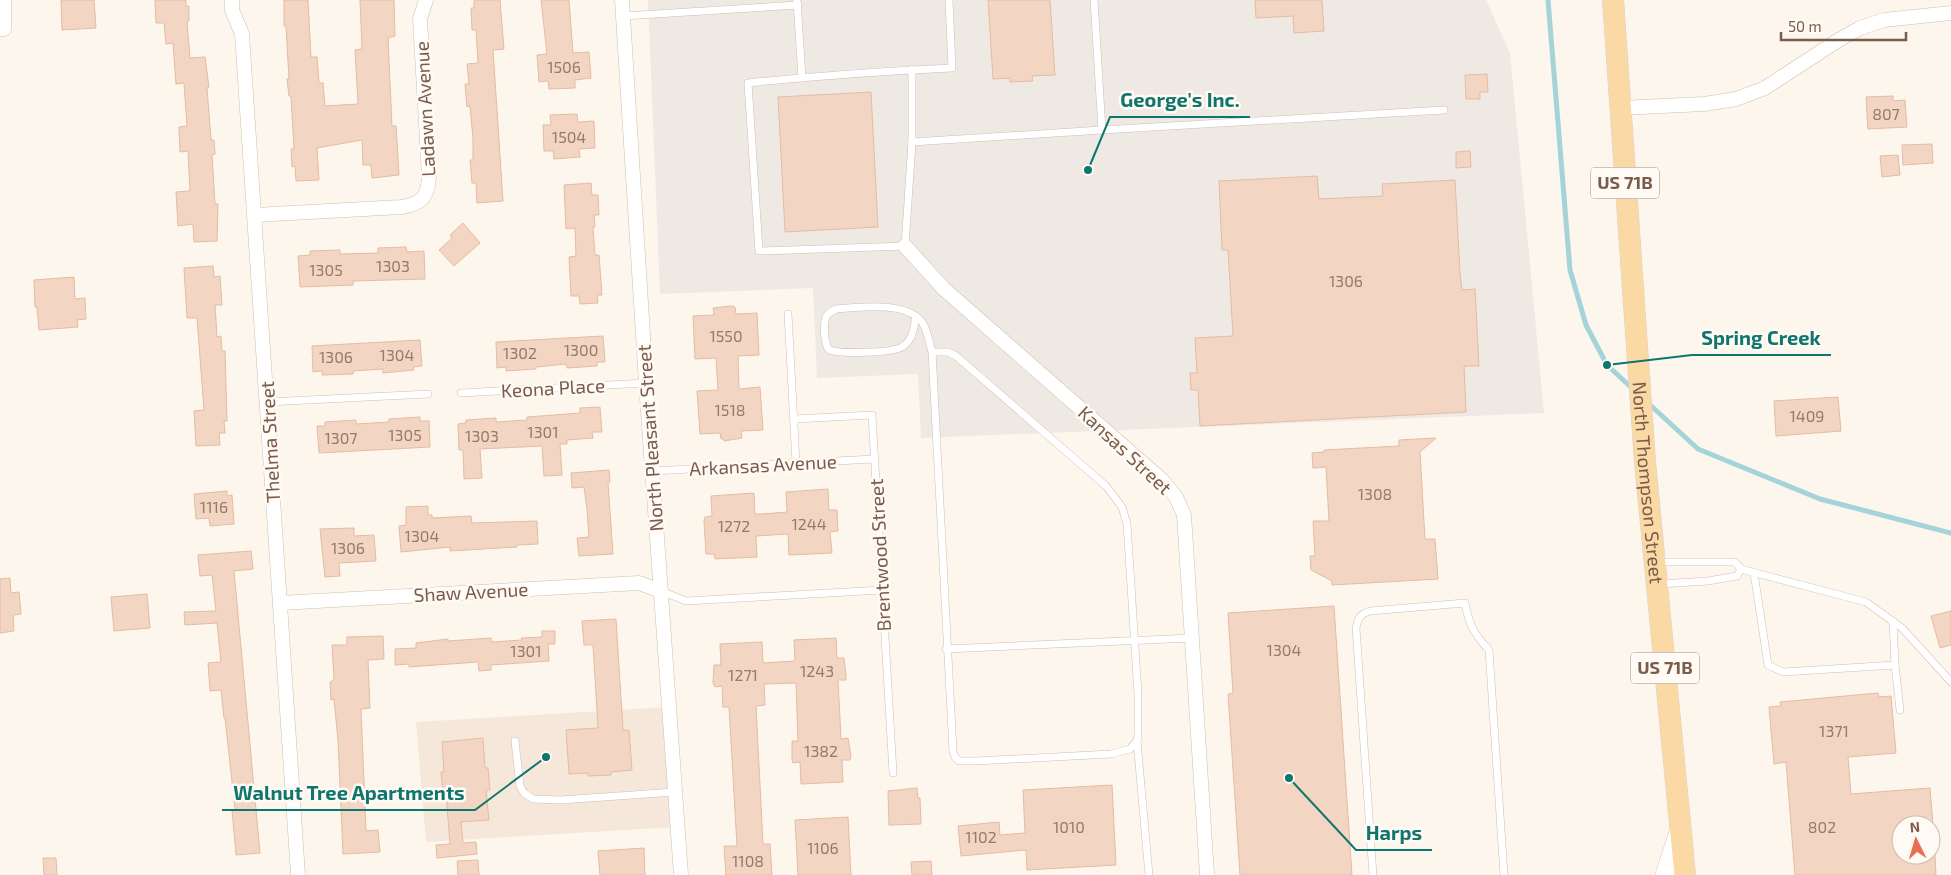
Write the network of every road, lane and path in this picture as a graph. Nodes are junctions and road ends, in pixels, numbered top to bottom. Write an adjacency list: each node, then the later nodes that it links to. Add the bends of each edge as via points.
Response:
1 (4, 0): 15 (street)
2 (426, 0): 22 (street, Ladawn Avenue, via 420,20 429,176 428,190 422,200 412,206 401,207)
3 (622, 0): 14 (street, North Pleasant Street)
4 (721, 0): 12 (lane)
5 (949, 0): 16 (lane, via 952,68)
6 (1103, 0): 8 (lane)
7 (1613, 0): 18 (main road, North Thompson Street / US 71B)
8 (1094, 1): 20 (lane)
9 (797, 2): 10 (lane); 17 (lane)
10 (763, 4): 12 (lane)
11 (232, 5): 22 (street, Thelma Street, via 242,34)
12 (721, 10): 14 (lane)
13 (1951, 13): 18 (street, via 1884,20 1860,28 1766,88 1736,99 1704,104)
14 (623, 16): 27 (street, North Pleasant Street)
15 (2, 29)
16 (912, 70): 17 (lane); 21 (lane)
17 (802, 78): 23 (lane, via 748,83 759,251)
18 (1620, 108): 35 (main road, North Thompson Street / US 71B)
19 (1444, 110): 20 (lane)
20 (1102, 130): 21 (lane)
21 (912, 142): 23 (lane)
22 (256, 215): 30 (street, Thelma Street)
23 (905, 246): 43 (street, Kansas Street, via 944,289 1162,480 1176,497 1184,515)
24 (788, 314): 31 (lane)
25 (916, 316): 25 (lane, via 901,309 836,309 825,318 826,346 834,352 856,353 896,349 913,335); 26 (lane, via 926,329)
26 (932, 352): 44 (lane, via 948,352 956,356 1114,495 1127,524); 45 (lane)
27 (646, 384): 28 (lane, Keona Place); 34 (street, North Pleasant Street)
28 (461, 393)
29 (428, 394): 30 (lane)
30 (267, 402): 41 (street, Thelma Street)
31 (794, 419): 32 (lane, Brentwood Street, via 872,415); 33 (lane)
32 (874, 459): 33 (lane, Arkansas Avenue); 39 (lane, Brentwood Street)
33 (796, 463): 34 (lane, Arkansas Avenue)
34 (653, 472): 40 (street, North Pleasant Street)
35 (1654, 562): 36 (lane, via 1735,562); 38 (main road, North Thompson Street / US 71B)
36 (1741, 569): 37 (lane); 38 (lane, via 1738,576)
37 (1754, 573): 42 (lane, via 1866,602); 46 (lane, via 1768,665 1783,672)
38 (1657, 585): 53 (main road, North Thompson Street / US 71B)
39 (882, 590): 40 (lane, via 686,601); 51 (lane, Brentwood Street)
40 (661, 591): 41 (street, Shaw Avenue, via 640,583); 52 (street, North Pleasant Street)
41 (280, 603): 54 (street, Thelma Street)
42 (1893, 621): 46 (lane); 47 (lane)
43 (1192, 638): 44 (lane); 57 (street, Kansas Street)
44 (1135, 640): 45 (lane); 50 (lane)
45 (946, 649): 50 (lane, via 953,751 959,761 1111,754 1130,749)
46 (1895, 665): 48 (lane)
47 (1951, 682)
48 (1900, 710)
49 (515, 741): 52 (lane, via 520,786 532,799)
50 (1137, 741): 56 (lane)
51 (893, 773)
52 (675, 792): 55 (street, North Pleasant Street)
53 (1681, 828): 60 (street); 61 (main road, North Thompson Street / US 71B)
54 (298, 875)
55 (680, 875)
56 (1149, 875)
57 (1207, 875)
58 (1373, 875): 59 (lane, via 1356,628 1358,619 1370,611 1465,603 1476,636 1489,650)
59 (1504, 875)
60 (1665, 875)
61 (1685, 875)

